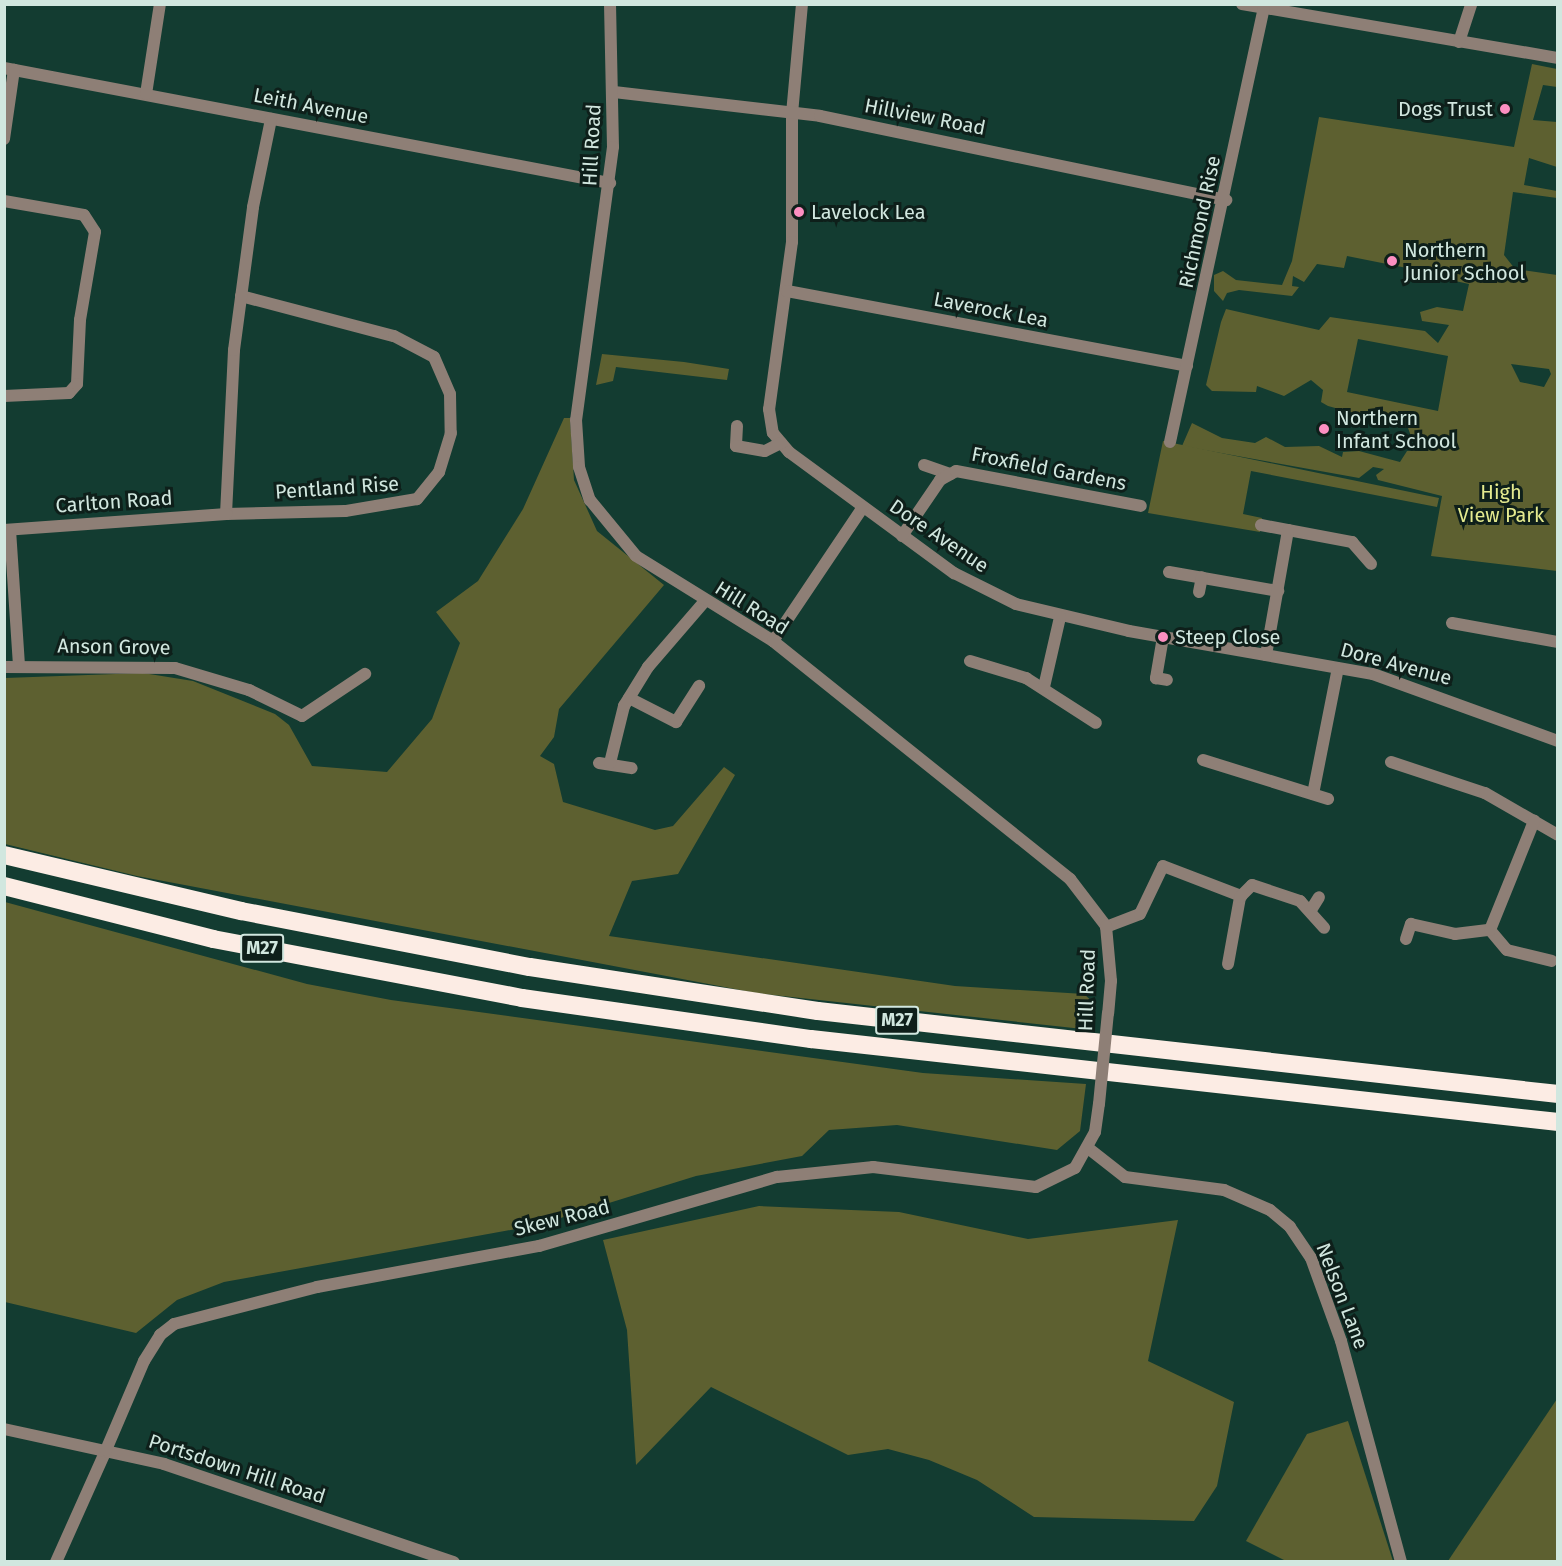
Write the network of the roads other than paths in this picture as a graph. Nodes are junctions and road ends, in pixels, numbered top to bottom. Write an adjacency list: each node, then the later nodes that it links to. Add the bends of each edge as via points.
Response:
1 (160, 4): 11 (street)
2 (610, 4): 10 (street, Hill Road)
3 (802, 4): 12 (street)
4 (1242, 4): 6 (street)
5 (1471, 4): 7 (street)
6 (1264, 9): 7 (street); 16 (street, Richmond Rise)
7 (1459, 42): 8 (street)
8 (1557, 58)
9 (9, 69): 11 (street, Leith Avenue); 14 (street)
10 (614, 92): 12 (street, Hillview Road); 15 (street, Hill Road)
11 (146, 94): 13 (street, Leith Avenue)
12 (792, 113): 16 (street, Hillview Road); 18 (street, via 796,176)
13 (271, 119): 15 (street, Leith Avenue); 19 (street)
14 (4, 139)
15 (610, 183): 39 (street, Hill Road, via 579,398 579,467 590,500 619,540)
16 (1226, 200): 20 (street, Richmond Rise)
17 (4, 201): 21 (street, via 84,215 95,232 80,320 77,384 69,393)
18 (787, 291): 20 (street, Laverock Lea); 24 (street, via 769,409)
19 (241, 296): 29 (street); 29 (street, Pentland Rise, via 415,344 434,357 445,374 451,433 439,472 417,499 404,505)
20 (1187, 366): 23 (street, Richmond Rise)
21 (4, 396)
22 (737, 426): 24 (street, via 736,446 765,451)
23 (1170, 442)
24 (781, 443): 28 (street, Dore Avenue)
25 (924, 465): 26 (street, Froxfield Gardens)
26 (950, 474): 27 (street, Froxfield Gardens, via 965,472); 33 (street, Froxfield Gardens, via 930,492)
27 (1141, 506)
28 (863, 507): 33 (street, Dore Avenue); 43 (street)
29 (226, 514): 31 (street, Carlton Road)
30 (1261, 525): 32 (street)
31 (7, 530): 47 (street)
32 (1288, 530): 34 (street, via 1352,542); 37 (street)
33 (902, 536): 40 (street, Dore Avenue, via 991,594)
34 (1371, 564)
35 (1169, 572): 36 (street)
36 (1202, 577): 37 (street); 38 (street)
37 (1278, 591): 45 (street)
38 (1199, 592)
39 (705, 601): 43 (street, Hill Road); 54 (street, via 648,667)
40 (1060, 617): 42 (street, Dore Avenue); 53 (street)
41 (1452, 624): 44 (street)
42 (1163, 637): 45 (street, Dore Avenue); 51 (street, via 1156,678)
43 (773, 641): 69 (street, Hill Road, via 1061,872)
44 (1557, 642)
45 (1266, 655): 49 (street, Dore Avenue)
46 (970, 661): 53 (street)
47 (19, 666): 48 (street, Anson Grove); 50 (street, Anson Grove, via 174,668 249,690 302,716)
48 (4, 667)
49 (1338, 668): 56 (street, Dore Avenue, via 1405,683); 60 (street)
50 (365, 674)
51 (1167, 680)
52 (699, 686): 54 (street, via 676,722)
53 (1044, 687): 55 (street, via 1065,708)
54 (629, 699): 59 (street, via 605,763)
55 (1096, 723)
56 (1557, 741)
57 (1203, 760): 60 (street)
58 (1391, 762): 62 (street, via 1485,793)
59 (632, 768)
60 (1312, 794): 61 (street)
61 (1328, 799)
62 (1534, 821): 63 (street); 71 (street)
63 (1557, 835)
64 (4, 855): 75 (highway, M27, via 241,911 519,964 795,1008)
65 (4, 886): 76 (highway, M27, via 213,939 522,998 811,1039)
66 (1241, 896): 68 (street, via 1252,885 1261,886); 69 (street, via 1163,866 1140,914); 74 (street)
67 (1318, 897): 68 (street)
68 (1311, 910): 70 (street)
69 (1106, 927): 77 (street, Hill Road, bridge, via 1111,981 1099,1104)
70 (1324, 928)
71 (1490, 930): 72 (street, via 1455,934 1411,924); 73 (street, via 1507,950)
72 (1406, 939)
73 (1552, 961)
74 (1228, 964)
75 (1557, 1094)
76 (1557, 1122)
77 (1088, 1148): 79 (street, Skew Road, via 1075,1168 1036,1187 903,1168 832,1169 777,1177 539,1246 206,1313 160,1335); 82 (street, Nelson Lane, via 1125,1177 1224,1190 1270,1210 1290,1227 1311,1258 1341,1341)
78 (4, 1429): 79 (street, Portsdown Hill Road)
79 (106, 1450): 80 (street, Skew Road); 81 (street, Portsdown Hill Road, via 164,1464)
80 (56, 1562)
81 (454, 1562)
82 (1401, 1562)

